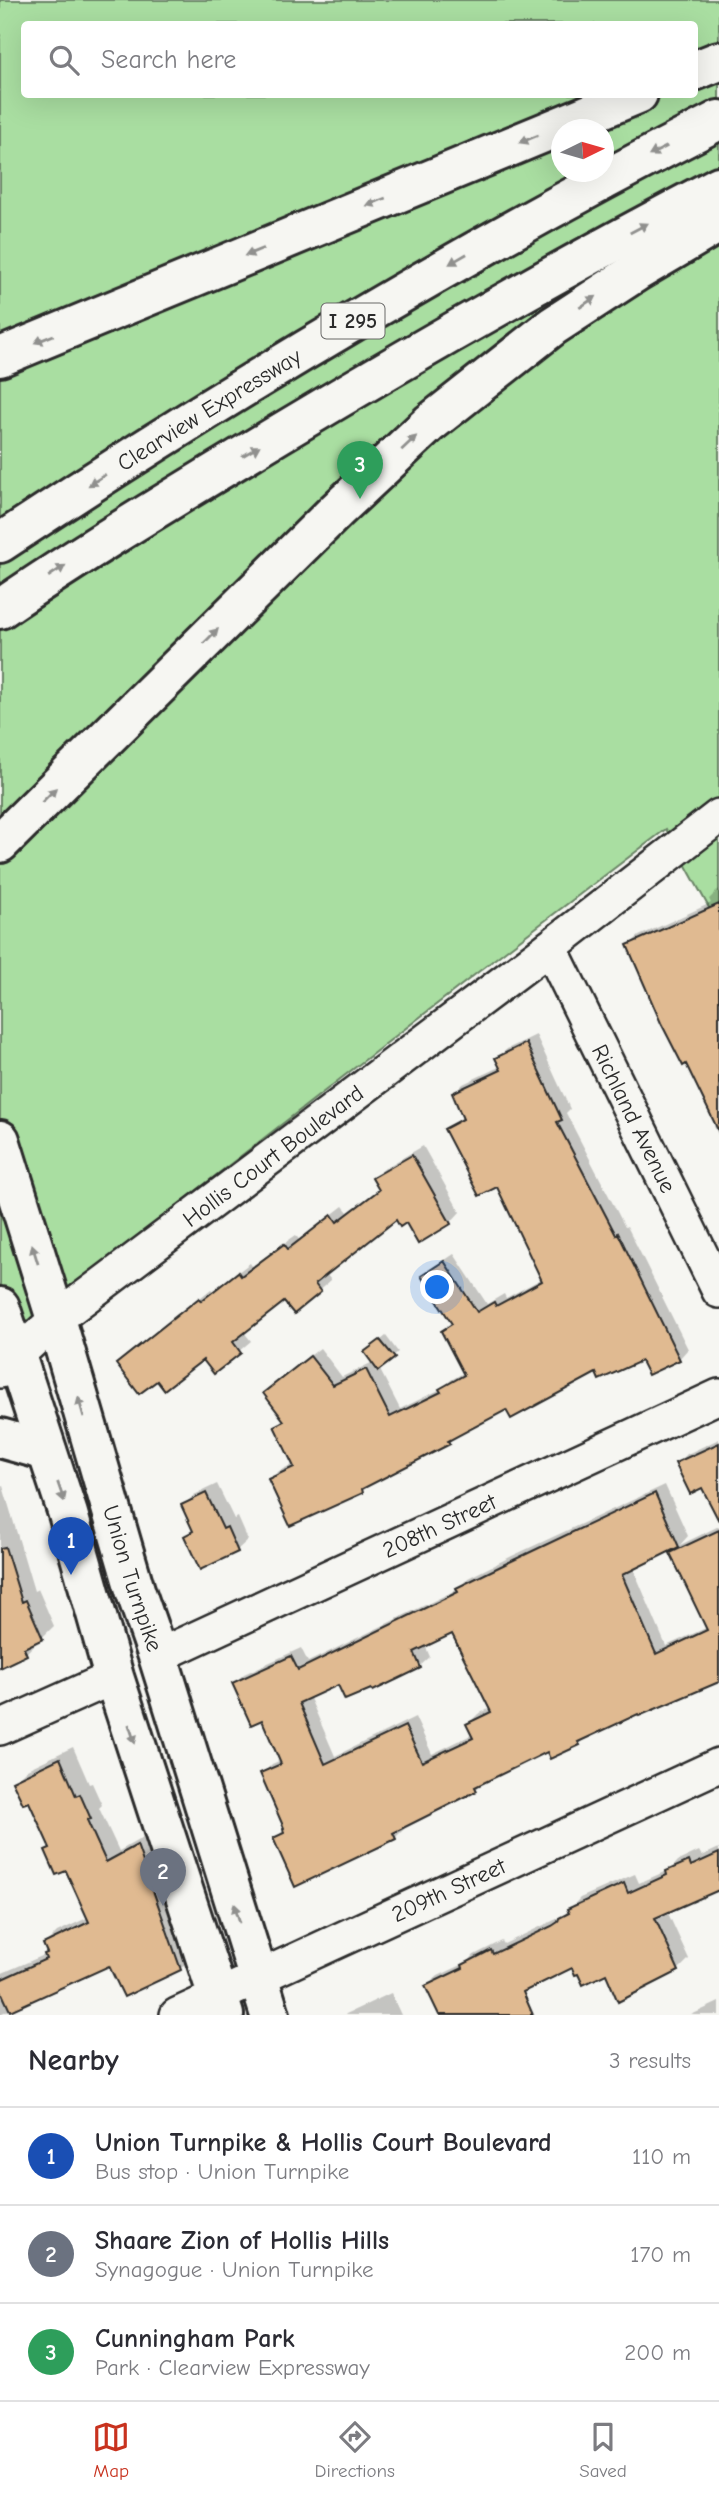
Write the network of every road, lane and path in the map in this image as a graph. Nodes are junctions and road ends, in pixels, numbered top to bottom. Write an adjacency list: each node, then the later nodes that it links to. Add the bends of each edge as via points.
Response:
1 (719, 61): 2 (main road)
2 (698, 70)
3 (628, 98): 7 (main road, one-way to 7)
4 (719, 120): 8 (main road, Clearview Expressway / I 295, one-way to 8, via 546,210 375,308)
5 (719, 186): 9 (main road, I 295, one-way to 5, via 417,352)
6 (719, 223): 11 (main road, one-way to 6, via 430,424 553,326)
7 (0, 357)
8 (0, 543)
9 (0, 608)
10 (719, 816): 12 (street, Hollis Court Boulevard)
11 (0, 843)
12 (550, 947): 14 (street, Richland Avenue); 16 (street, Hollis Court Boulevard)
13 (0, 1140): 16 (main road, Union Turnpike, one-way to 13)
14 (719, 1291)
15 (0, 1307): 17 (main road, Union Turnpike)
16 (56, 1319): 17 (street, Hollis Court Boulevard); 21 (main road, Union Turnpike, one-way to 16)
17 (8, 1364): 20 (main road, Union Turnpike)
18 (719, 1396): 21 (street, 208th Street)
19 (0, 1438): 20 (main road)
20 (47, 1451): 22 (main road, Union Turnpike, one-way to 22)
21 (158, 1656): 25 (main road, Union Turnpike, one-way to 21)
22 (114, 1676): 23 (street); 26 (main road, Union Turnpike, one-way to 26)
23 (0, 1728)
24 (719, 1765): 25 (street, 209th Street)
25 (258, 1978): 26 (street, 209th Street); 28 (main road, Union Turnpike)
26 (221, 2006): 27 (street, 209th Street)
27 (177, 2015)
28 (270, 2015)

